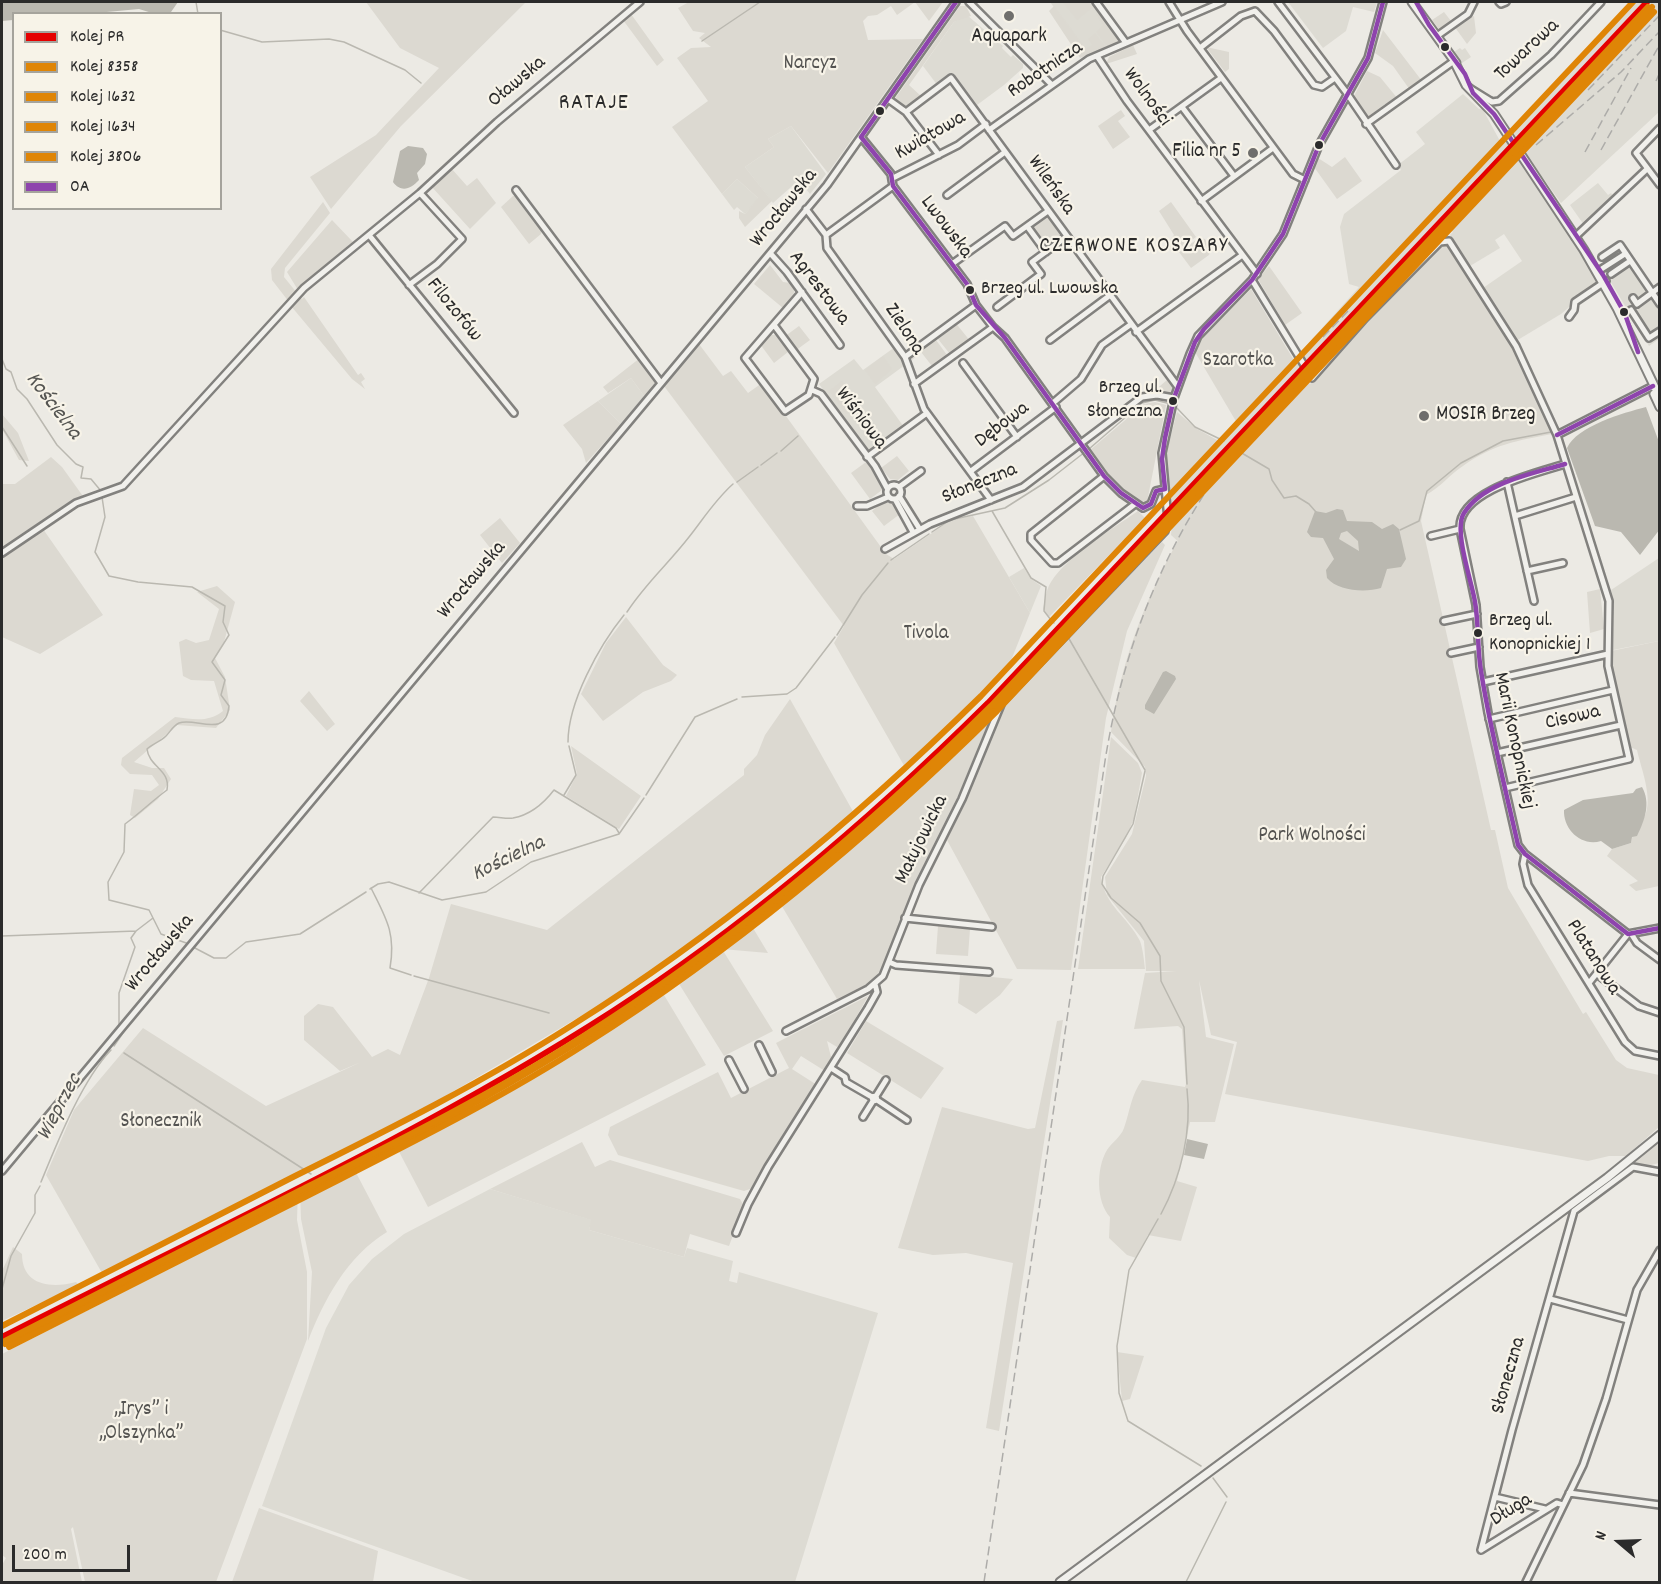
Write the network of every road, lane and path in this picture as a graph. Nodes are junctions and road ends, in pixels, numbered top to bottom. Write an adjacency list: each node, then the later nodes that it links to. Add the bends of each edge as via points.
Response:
1 (640, 2): 42 (street, Oławska, via 497,122)
2 (956, 2): 23 (street, Wrocławska)
3 (969, 2): 20 (street)
4 (1096, 2): 14 (street)
5 (1169, 2): 12 (street)
6 (1222, 2): 12 (street, Robotnicza)
7 (1278, 2): 19 (street)
8 (1385, 2): 22 (street, Małujowicka, via 1368,58)
9 (1414, 2): 13 (main road)
10 (1474, 2): 13 (street, via 1468,14)
11 (1601, 2): 21 (street, Towarowa, via 1551,55 1499,101 1492,102)
12 (1181, 20): 14 (street, Robotnicza); 15 (street)
13 (1437, 36): 17 (main road)
14 (1126, 43): 16 (street, Robotnicza)
15 (1200, 48): 18 (street); 19 (street, via 1241,16 1259,12 1314,85 1322,87)
16 (1097, 56): 20 (street, Robotnicza); 29 (street, Wolności)
17 (1454, 61): 21 (main road); 26 (street)
18 (1221, 78): 24 (street); 31 (street)
19 (1335, 78): 22 (street)
20 (1052, 85): 27 (street, Robotnicza)
21 (1471, 89): 51 (main road, via 1494,114)
22 (1348, 96): 26 (street); 38 (street, Małujowicka, via 1319,144)
23 (888, 99): 25 (street); 30 (street, Wrocławska)
24 (1182, 107): 29 (street); 36 (street)
25 (906, 112): 27 (street, Wileńska, via 951,78); 33 (street)
26 (1366, 124): 34 (street)
27 (987, 127): 32 (street, Wileńska); 33 (street, Kwiatowa)
28 (1659, 128): 35 (street, via 1636,153)
29 (1149, 130): 44 (street, Wolności)
30 (861, 137): 37 (street); 45 (street, Wrocławska)
31 (1273, 148): 36 (street); 38 (street, via 1293,174)
32 (1005, 152): 43 (street); 46 (street, Wileńska)
33 (939, 155): 37 (street, Kwiatowa)
34 (1396, 165)
35 (1647, 169): 39 (street); 51 (street)
36 (1234, 176): 44 (street)
37 (893, 178): 40 (street, Lwowska)
38 (1305, 180): 61 (street, Małujowicka, via 1283,234)
39 (1659, 184)
40 (893, 186): 49 (street, Kwiatowa); 59 (street, Lwowska)
41 (516, 190): 85 (street)
42 (420, 193): 48 (street, Oławska); 65 (street, Filozofów, via 462,239)
43 (947, 195)
44 (1201, 201): 56 (street, Wolności)
45 (806, 209): 49 (street, Zielona); 54 (street, Wrocławska)
46 (1048, 211): 47 (street); 50 (street, Wileńska)
47 (1027, 226): 53 (street); 59 (street, via 1013,236 1005,226)
48 (369, 235): 65 (street); 118 (street, Oławska, via 304,288 123,486 76,503)
49 (826, 235): 83 (street, Zielona, via 827,248)
50 (1066, 237): 53 (street); 69 (street, Wileńska)
51 (1575, 237): 52 (main road)
52 (1584, 250): 60 (main road); 64 (main road)
53 (1046, 252): 74 (street, via 1032,262 1041,274)
54 (770, 253): 67 (street, Agrestowa); 85 (street, Wrocławska)
55 (1625, 254): 57 (street, via 1620,245); 58 (street); 60 (street)
56 (1241, 256): 61 (street, Wolności); 80 (street)
57 (1602, 257)
58 (1630, 261): 62 (street); 68 (street)
59 (952, 264): 72 (street, Lwowska)
60 (1600, 270): 64 (main road)
61 (1257, 274): 63 (street, Małujowicka)
62 (1611, 274)
63 (1252, 280): 88 (street, Małujowicka, via 1198,336); 96 (street, via 1312,378 1443,240 1452,243 1516,346)
64 (1605, 282): 75 (street, via 1575,302); 87 (main road, via 1625,314)
65 (409, 285): 94 (street, Filozofów)
66 (1659, 287): 68 (street)
67 (802, 292): 77 (street); 82 (street, Agrestowa)
68 (1652, 294): 70 (street, via 1637,303); 71 (street)
69 (1109, 296): 76 (street, Wileńska); 81 (street)
70 (1633, 298)
71 (1659, 304)
72 (976, 305): 74 (street, Lwowska); 83 (street)
73 (1631, 310): 79 (street, via 1649,338)
74 (985, 316): 78 (street, Lwowska)
75 (1569, 317)
76 (1130, 324): 80 (street, Wileńska); 92 (street, Dębowa, via 1102,345 1077,383)
77 (774, 325): 89 (street, via 813,380); 89 (street, via 745,358 785,411)
78 (993, 327): 84 (street); 92 (street, Lwowska)
79 (1659, 331)
80 (1136, 332): 88 (street, Wileńska)
81 (1050, 340)
82 (840, 345)
83 (905, 357): 86 (street, Zielona)
84 (960, 359): 86 (street); 97 (street)
85 (661, 383): 157 (street, Wrocławska)
86 (914, 384): 95 (street, Zielona)
87 (1653, 386): 90 (main road); 93 (main road); 96 (street)
88 (1178, 387): 91 (street, Małujowicka)
89 (812, 390): 99 (street, Wiśniowa, via 820,394)
90 (1659, 398)
91 (1173, 403): 98 (street, Słoneczna, via 1157,395 1142,397); 106 (street, Małujowicka, via 1162,453)
92 (1054, 405): 97 (street, Dębowa); 98 (street, Lwowska)
93 (1659, 407)
94 (514, 412)
95 (927, 413): 99 (street); 102 (street, Zielona)
96 (1557, 435): 100 (street)
97 (1017, 437): 102 (street, Dębowa)
98 (1085, 448): 103 (street, Lwowska); 110 (street, Słoneczna, via 1031,483)
99 (867, 457): 107 (street, Wiśniowa)
100 (1565, 464): 104 (street); 108 (street)
101 (921, 471): 105 (street)
102 (971, 471): 110 (street, Zielona)
103 (1104, 476): 111 (street, Lwowska); 111 (street, via 1031,534 1031,540 1052,563 1058,563)
104 (1507, 482): 113 (street); 114 (street, via 1466,510 1460,519)
105 (899, 487): 107 (street); 109 (street)
106 (1165, 489): 111 (street, via 1156,492 1146,508); 134 (street, Małujowicka, via 1168,520 1163,534 998,707 968,785)
107 (888, 490): 109 (street); 112 (street, via 873,503)
108 (1576, 497): 113 (street); 126 (street, via 1609,601)
109 (897, 498): 115 (street)
110 (992, 500): 115 (street, Słoneczna)
111 (1135, 504)
112 (856, 506)
113 (1515, 516): 120 (street)
114 (1460, 529): 116 (street); 122 (street, Marii Konopnickiej)
115 (916, 530): 117 (street, Słoneczna)
116 (1431, 536)
117 (885, 549)
118 (2, 553)
119 (1563, 563): 120 (street)
120 (1527, 572): 121 (street)
121 (1534, 601)
122 (1477, 614): 123 (street); 124 (street, Marii Konopnickiej)
123 (1444, 621)
124 (1479, 647): 125 (street); 127 (street, Marii Konopnickiej)
125 (1451, 653)
126 (1608, 654): 127 (street); 128 (street)
127 (1483, 682): 129 (street, Marii Konopnickiej)
128 (1613, 690): 129 (street); 130 (street)
129 (1489, 719): 131 (street, Marii Konopnickiej)
130 (1621, 725): 131 (street, Cisowa); 132 (street, via 1629,759)
131 (1497, 753): 132 (street, Marii Konopnickiej)
132 (1505, 788): 133 (street, Marii Konopnickiej, via 1518,845)
133 (1525, 854): 137 (street, Marii Konopnickiej); 142 (street, Platanowa, via 1528,885)
134 (905, 918): 135 (street, Małujowicka); 139 (street, Małujowicka)
135 (992, 927)
136 (1659, 928): 137 (street)
137 (1630, 935): 138 (street, Marii Konopnickiej); 141 (street)
138 (1659, 960)
139 (889, 962): 140 (street); 143 (street, Małujowicka)
140 (989, 972)
141 (1598, 974): 142 (street); 144 (street, via 1639,1006)
142 (1589, 983): 147 (street, Platanowa, via 1627,1045 1635,1051)
143 (876, 984): 145 (street); 149 (street, Małujowicka, via 878,990 873,1000)
144 (1659, 1013)
145 (786, 1031)
146 (759, 1045): 150 (street)
147 (1659, 1056)
148 (729, 1060): 152 (street)
149 (831, 1068): 153 (street); 159 (street, Małujowicka, via 768,1167)
150 (772, 1072)
151 (886, 1080): 153 (street)
152 (744, 1089)
153 (874, 1099): 154 (street); 155 (street)
154 (863, 1118)
155 (908, 1120)
156 (1659, 1135): 169 (main road, via 1607,1178)
157 (2, 1171)
158 (1659, 1172): 161 (street, Słoneczna, via 1633,1167 1574,1211)
159 (736, 1233)
160 (1659, 1250): 162 (street, via 1641,1280)
161 (1550, 1299): 162 (street); 164 (street, Słoneczna)
162 (1628, 1320): 163 (street, via 1597,1426)
163 (1569, 1493): 165 (street); 166 (street)
164 (1495, 1497): 167 (street); 168 (street, Słoneczna)
165 (1563, 1505): 167 (street, Długa, via 1557,1503); 170 (street)
166 (1659, 1506)
167 (1545, 1509): 168 (street, Długa)
168 (1481, 1550)
169 (1060, 1582)
170 (1526, 1582)

